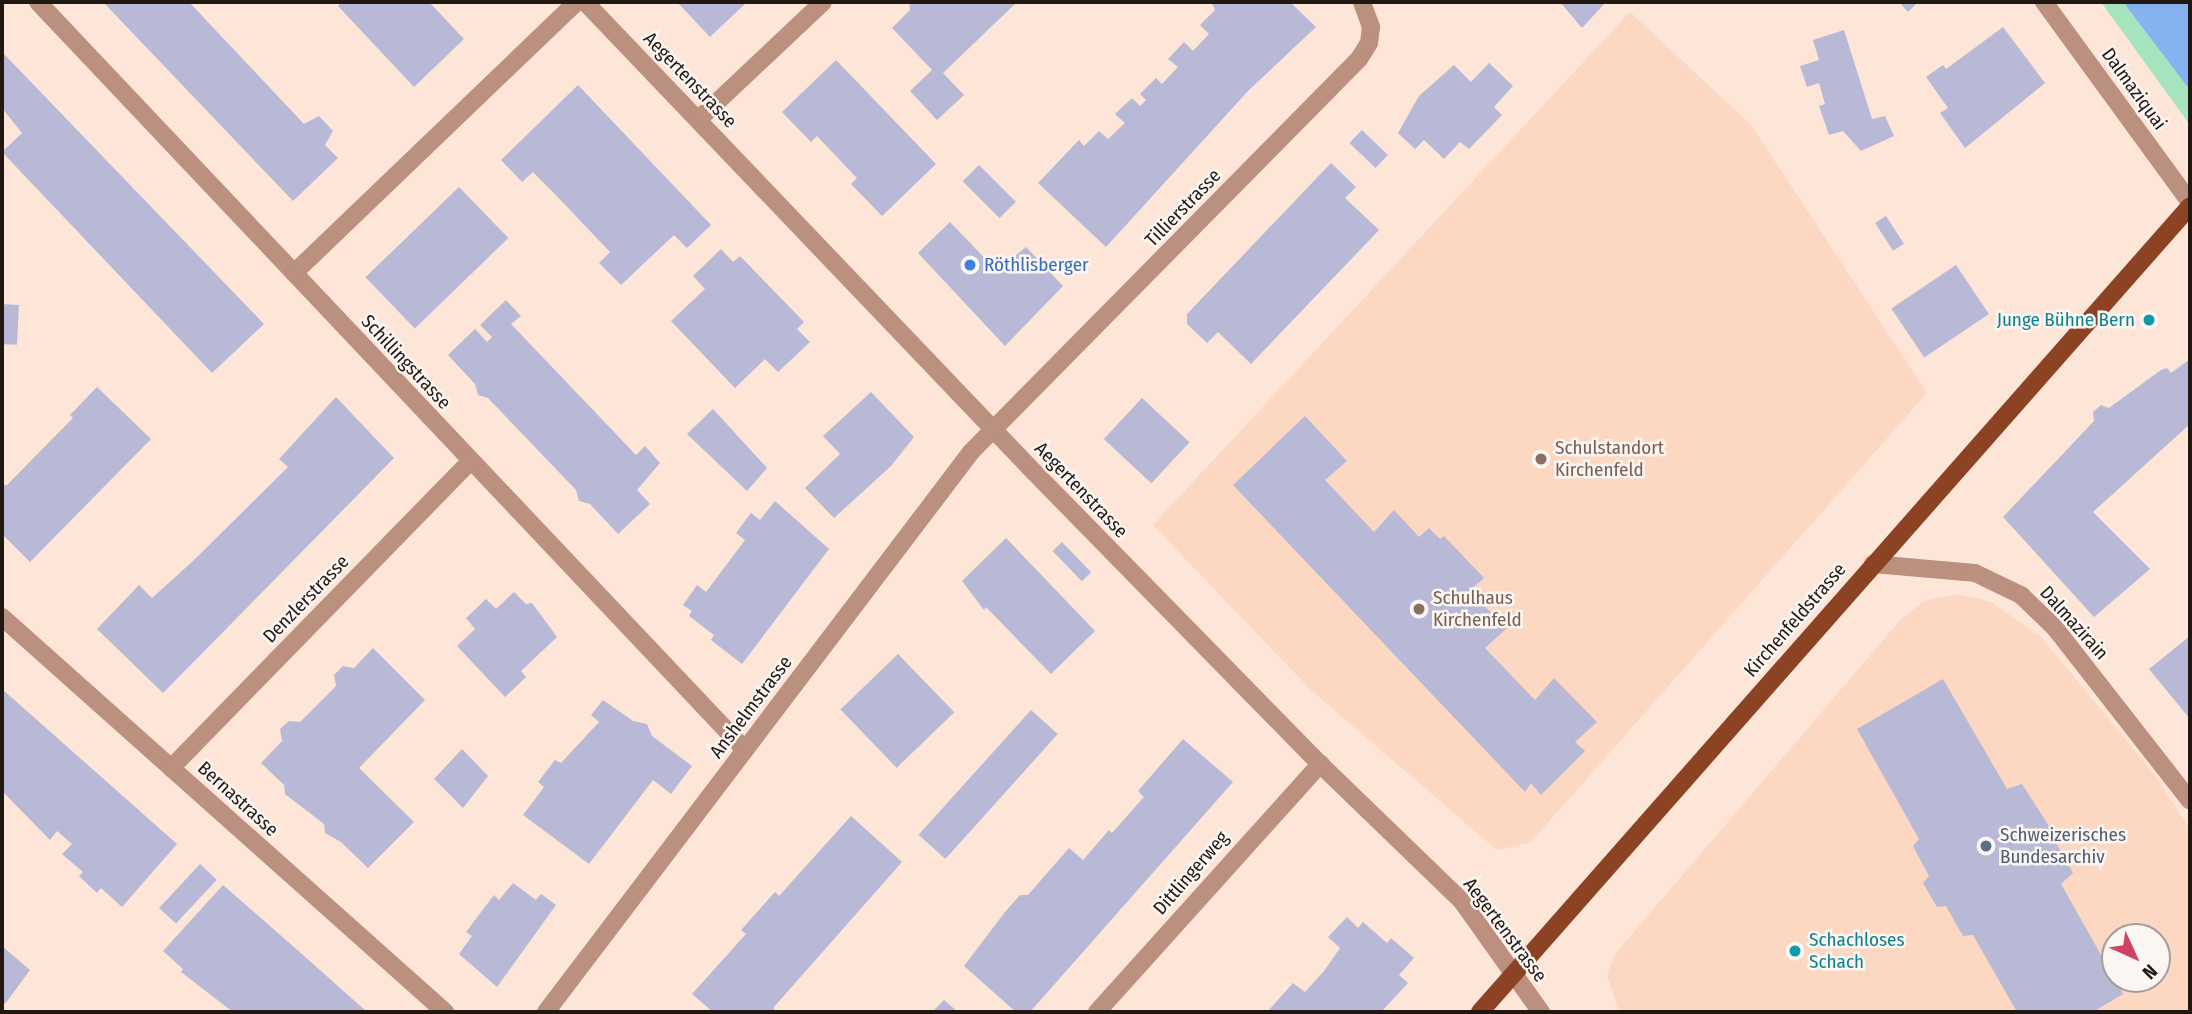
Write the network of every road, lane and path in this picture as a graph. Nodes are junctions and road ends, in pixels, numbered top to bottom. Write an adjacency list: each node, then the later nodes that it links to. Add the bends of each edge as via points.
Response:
1 (38, 2): 9 (street, Schillingstrasse)
2 (577, 2): 9 (street)
3 (585, 2): 7 (street, Aegertenstrasse)
4 (823, 2): 7 (street)
5 (1362, 2): 10 (street, Tillierstrasse, via 1371,27 1369,43 1359,59)
6 (2044, 2): 8 (street, Dalmaziquai)
7 (699, 120): 10 (street, Aegertenstrasse)
8 (2190, 204): 12 (main road, Kirchenfeldstrasse)
9 (294, 273): 11 (street, Schillingstrasse)
10 (993, 430): 14 (street, Anshelmstrasse, via 971,452); 15 (street, Aegertenstrasse)
11 (471, 461): 14 (street, Schillingstrasse); 16 (street, Denzlerstrasse)
12 (1872, 564): 17 (street, Dalmazirain, via 1962,570 2013,590 2055,628); 18 (main road, Kirchenfeldstrasse)
13 (2, 617): 16 (street, Bernastrasse)
14 (745, 750): 20 (street, Anshelmstrasse)
15 (1320, 764): 18 (street, Aegertenstrasse, via 1461,900); 21 (street, Dittlingerweg)
16 (171, 768): 19 (street, Bernastrasse)
17 (2190, 801)
18 (1514, 973): 22 (main road, Kirchenfeldstrasse); 23 (street, Aegertenstrasse)
19 (446, 1012)
20 (546, 1012)
21 (1097, 1012)
22 (1480, 1012)
23 (1541, 1012)

